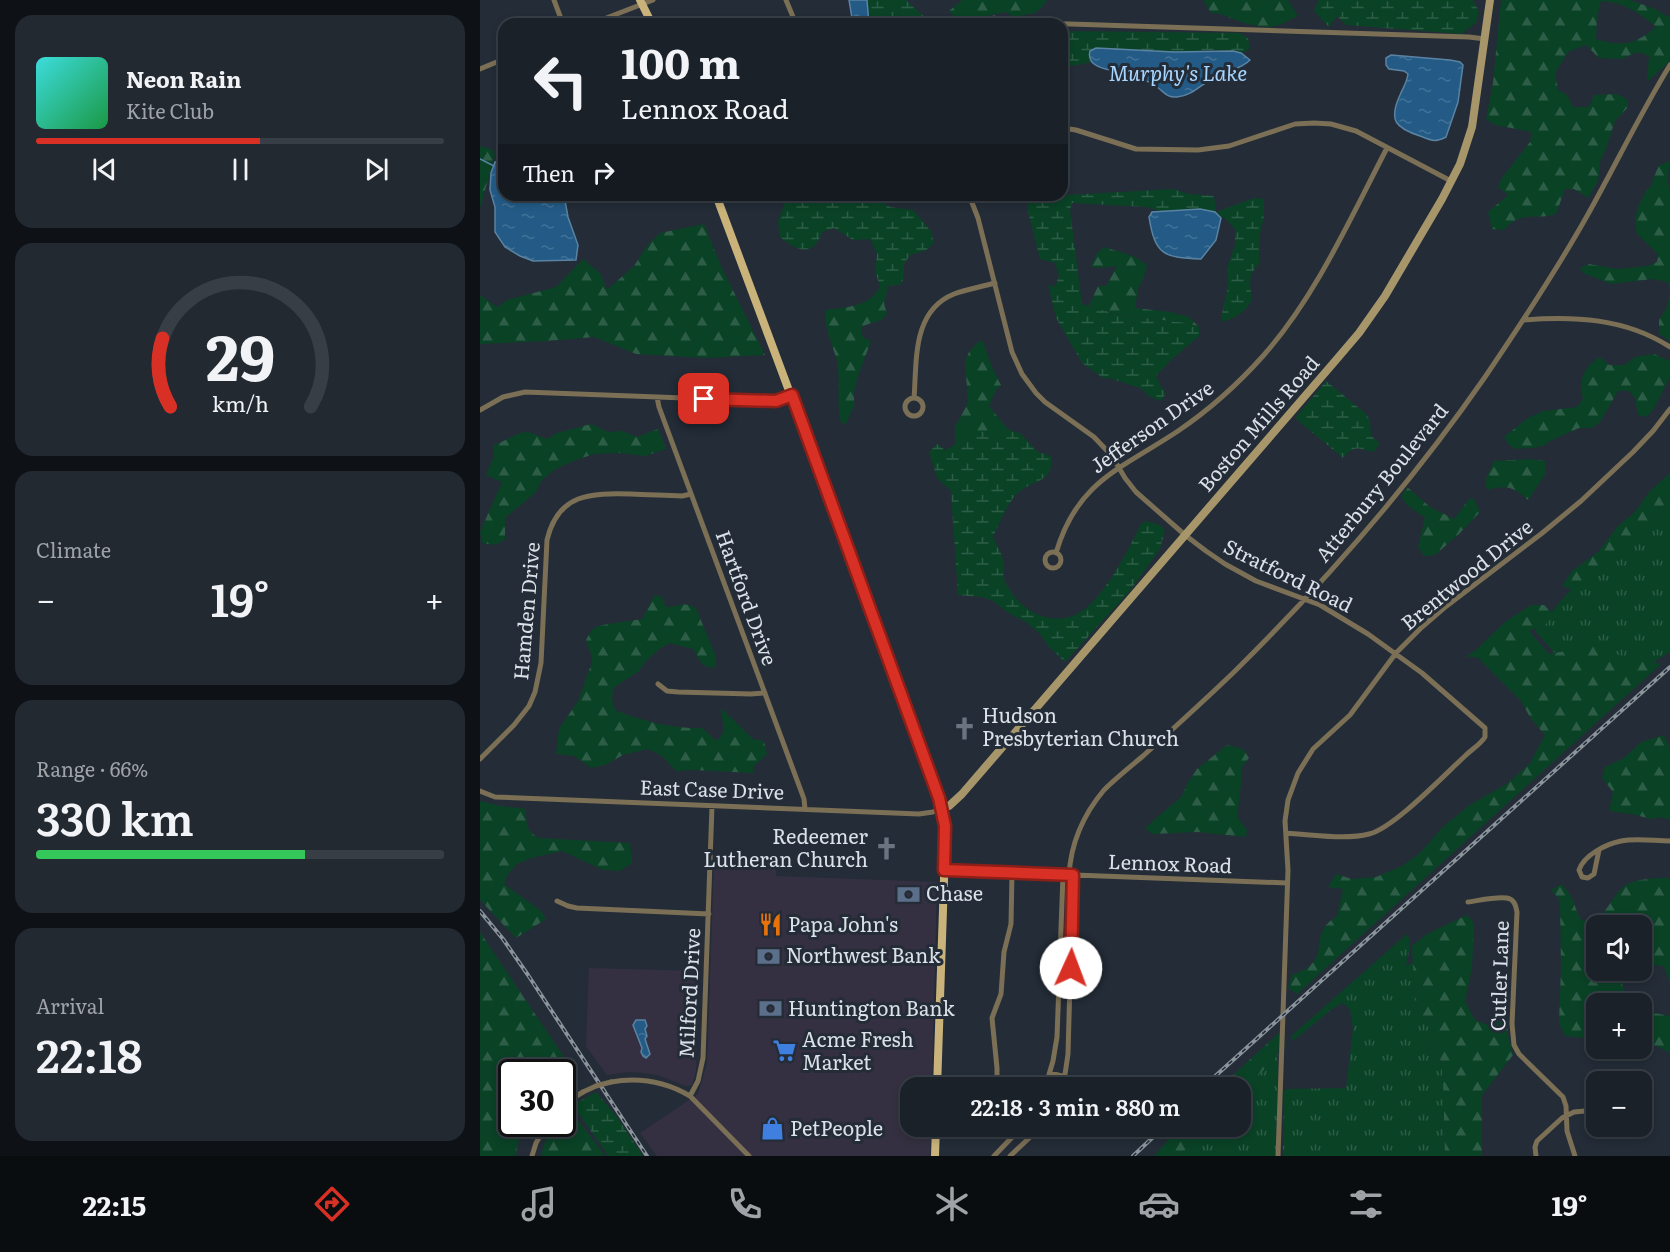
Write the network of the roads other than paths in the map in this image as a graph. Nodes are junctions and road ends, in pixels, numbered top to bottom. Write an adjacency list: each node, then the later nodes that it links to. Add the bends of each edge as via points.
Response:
1 (554, 0): 6 (street)
2 (653, 0): 5 (street)
3 (786, 0): 9 (street)
4 (1490, 0): 11 (street, Boston Mills Road)
5 (641, 2): 7 (street); 8 (main road)
6 (561, 18)
7 (605, 18)
8 (649, 18)
9 (794, 18)
10 (1068, 24): 11 (street)
11 (1485, 39): 17 (street, Boston Mills Road, via 1472,127)
12 (498, 62): 14 (street)
13 (1670, 65): 21 (street, Atterbury Boulevard, via 1576,235)
14 (480, 69)
15 (1068, 129): 16 (street, via 1136,149 1198,150 1229,146 1289,126 1331,124 1348,128)
16 (1387, 148): 17 (street); 28 (street, Jefferson Drive, via 1315,283 1263,356 1210,407)
17 (1451, 181): 30 (street, Boston Mills Road, via 1369,319)
18 (718, 201): 23 (main road)
19 (971, 201): 20 (street, Stratford Road)
20 (995, 283): 25 (street, via 953,294 926,317 919,338); 28 (street, Stratford Road, via 1012,352 1028,383 1045,402 1099,442)
21 (1522, 320): 22 (street, via 1605,321 1639,330); 32 (street, Atterbury Boulevard, via 1445,430 1368,527)
22 (1670, 347)
23 (792, 395): 24 (street, via 776,401); 39 (main road)
24 (657, 397): 27 (street, via 525,392 503,397); 29 (street, Hartford Drive)
25 (914, 398)
26 (1670, 409): 33 (street, Brentwood Drive, via 1638,447 1581,501 1444,608)
27 (480, 410)
28 (1119, 468): 30 (street, Stratford Road, via 1136,492); 31 (street, Jefferson Drive, via 1078,504 1062,532)
29 (691, 494): 35 (street, Hartford Drive); 36 (street, Hamden Drive, via 593,494 571,502 558,514 547,540 541,663 535,693 525,712)
30 (1185, 535): 32 (street, Stratford Road, via 1256,581); 39 (street, Boston Mills Road, via 962,794)
31 (1056, 553)
32 (1304, 599): 33 (street, Stratford Road, via 1351,623); 46 (street, Atterbury Boulevard, via 1185,718 1104,790 1081,825)
33 (1396, 653): 41 (street, Brentwood Drive, via 1350,715 1320,741 1305,761 1288,800); 41 (street, Stratford Road, via 1485,728 1485,737 1377,832 1355,836)
34 (658, 684): 35 (street, via 667,691 678,692)
35 (765, 693): 40 (street, Hartford Drive)
36 (480, 759)
37 (480, 790): 38 (street, East Case Drive, via 495,797)
38 (712, 806): 40 (street, East Case Drive); 50 (street, Milford Drive)
39 (942, 808): 40 (street, East Case Drive, via 921,814); 44 (main road)
40 (805, 809)
41 (1286, 833): 47 (street, Brentwood Drive)
42 (1670, 841): 43 (street, via 1622,841)
43 (1599, 850): 43 (street, via 1581,863 1582,877 1594,874)
44 (944, 870): 45 (street, Lennox Road); 52 (main road)
45 (1012, 873): 46 (street, Lennox Road); 53 (street, via 1011,924 1001,994 991,1021)
46 (1068, 875): 47 (street, Lennox Road); 51 (street, Atterbury Boulevard, via 1057,1037); 55 (street, Atterbury Boulevard)
47 (1287, 882): 69 (street, Brentwood Drive)
48 (557, 901): 50 (street, via 577,908)
49 (1468, 902): 59 (street, Cutler Lane, via 1509,898 1515,903 1512,1039 1519,1054 1560,1093)
50 (709, 914): 57 (street, Milford Drive, via 703,1058)
51 (1050, 1073): 54 (street, Atterbury Boulevard); 55 (street)
52 (937, 1077)
53 (997, 1077)
54 (1049, 1077)
55 (1065, 1077)
56 (576, 1096): 57 (street, bridge, via 611,1082 634,1080 670,1087)
57 (690, 1096): 65 (street)
58 (1586, 1111): 59 (street)
59 (1566, 1115): 70 (street, via 1539,1137); 71 (street, Cutler Lane)
60 (539, 1137): 64 (street)
61 (936, 1137): 66 (main road)
62 (1012, 1137): 67 (street)
63 (1029, 1137): 68 (street)
64 (532, 1156)
65 (748, 1156)
66 (935, 1156)
67 (994, 1156)
68 (1010, 1156)
69 (1278, 1156)
70 (1536, 1156)
71 (1575, 1156)

